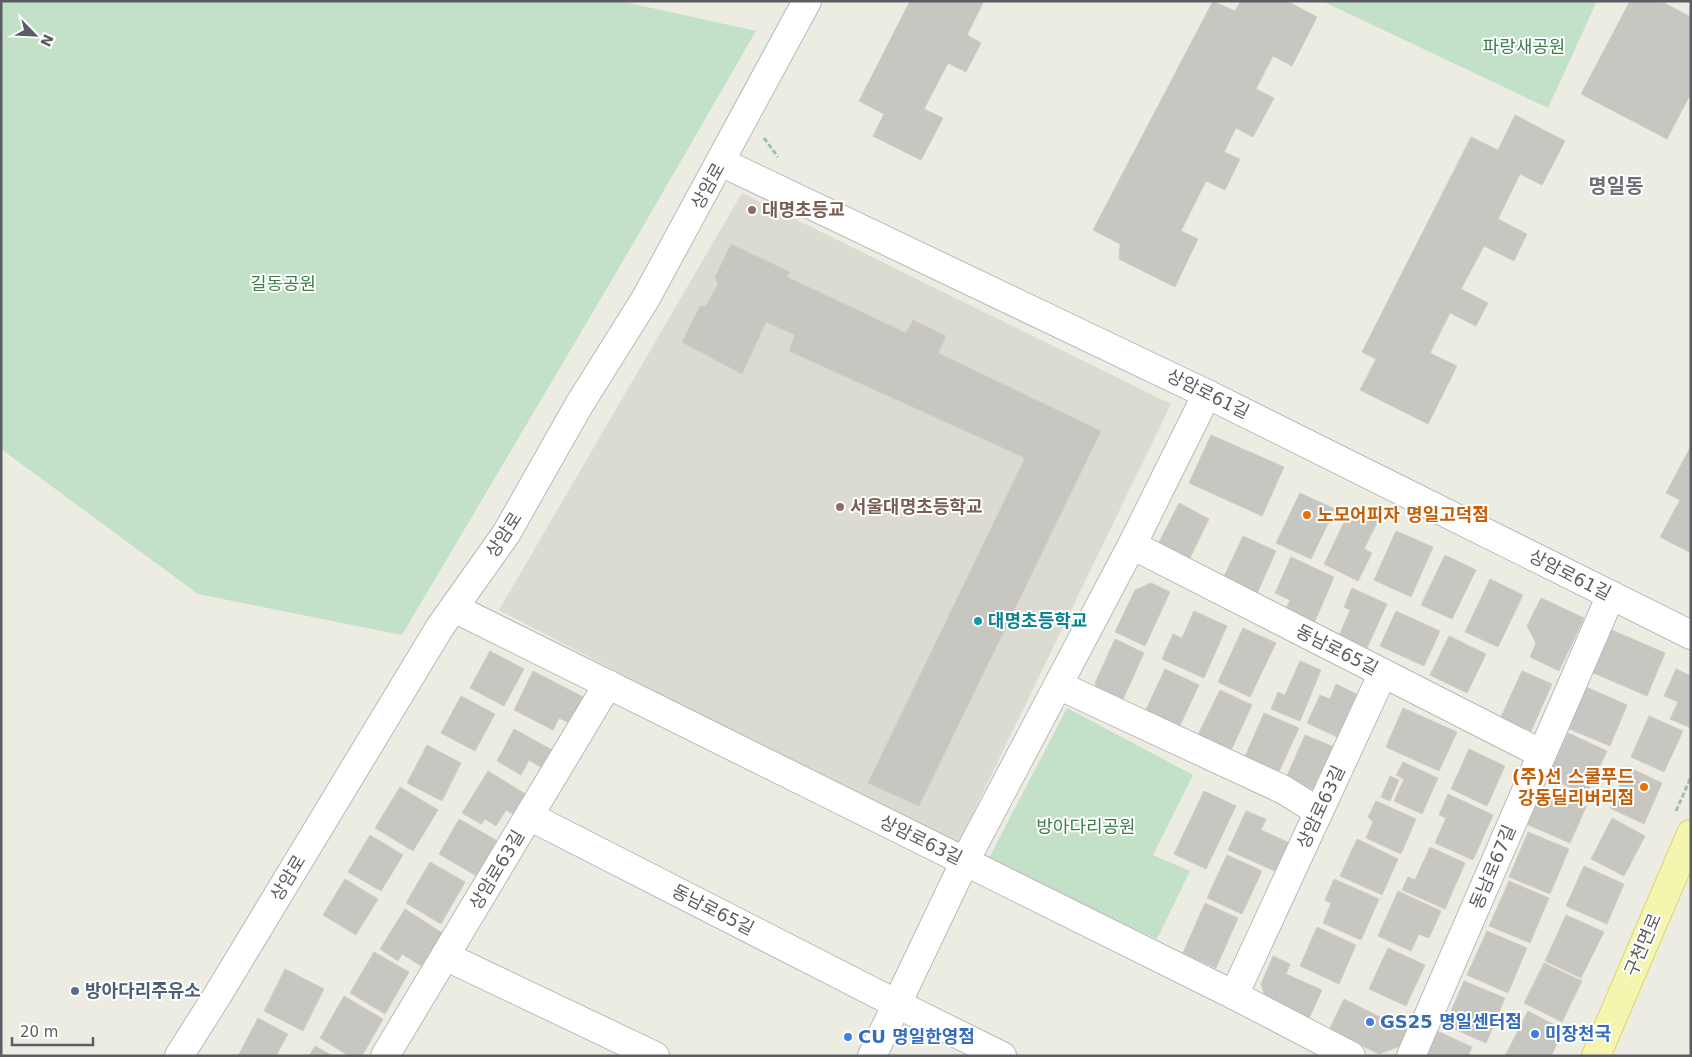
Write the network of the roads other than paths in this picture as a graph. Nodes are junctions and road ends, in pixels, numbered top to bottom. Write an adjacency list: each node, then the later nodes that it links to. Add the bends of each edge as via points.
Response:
1 (807, 1): 2 (street, 상암로)
2 (721, 162): 3 (street, 상암로61길); 6 (street, 상암로, via 646,298 579,405 506,534)
3 (1207, 394): 4 (street); 5 (street, 상암로61길)
4 (1132, 545): 8 (street, 동남로65길); 10 (street)
5 (1610, 595): 7 (street, 상암로61길); 11 (street, 동남로67길)
6 (454, 608): 9 (street, 상암로63길); 19 (street, 상암로)
7 (1691, 635)
8 (1382, 673): 11 (street, 동남로65길); 12 (street, 상암로63길)
9 (608, 684): 13 (street, 상암로63길); 15 (street, 상암로63길)
10 (1058, 685): 12 (street, via 1284,790); 15 (street)
11 (1542, 754): 25 (street, 동남로67길)
12 (1319, 812): 17 (street, 상암로63길)
13 (529, 816): 16 (street, 상암로63길); 18 (street, 동남로65길)
14 (1691, 834): 26 (main road, 구천면로)
15 (965, 861): 17 (street, 상암로63길); 18 (street)
16 (446, 956): 20 (street, 상암로63길); 21 (street)
17 (1234, 995): 24 (street, 상암로63길)
18 (897, 1004): 22 (street); 23 (street, 동남로65길)
19 (179, 1056)
20 (385, 1056)
21 (655, 1056)
22 (872, 1056)
23 (1002, 1056)
24 (1352, 1056)
25 (1411, 1056)
26 (1596, 1056)

